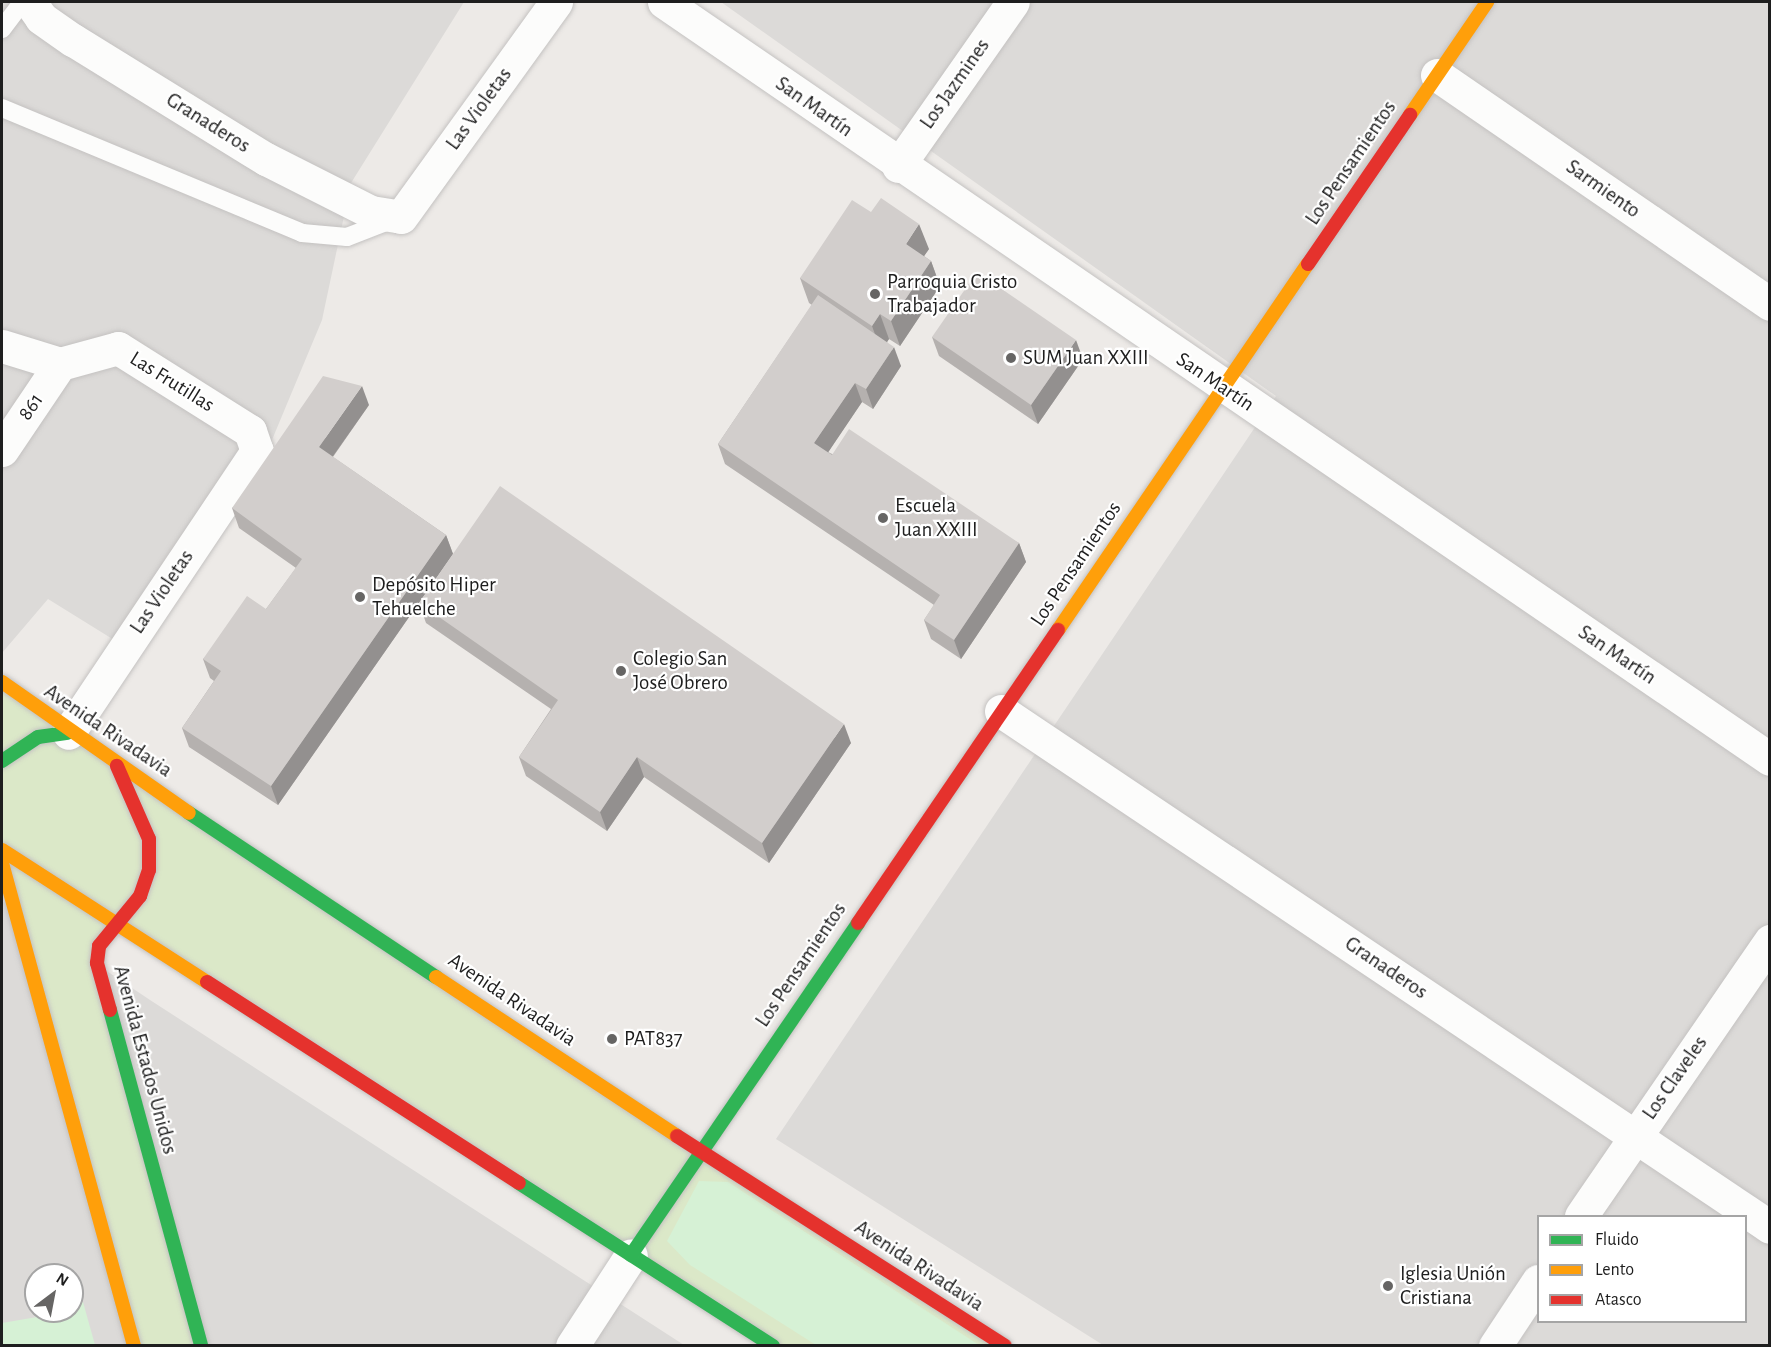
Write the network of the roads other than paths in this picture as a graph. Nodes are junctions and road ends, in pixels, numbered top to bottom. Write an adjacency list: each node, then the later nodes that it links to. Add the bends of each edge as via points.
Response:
1 (22, 2): 7 (lane)
2 (30, 2): 11 (street, Granaderos, via 41,18 73,40 266,159 371,212)
3 (556, 2): 11 (street, Las Violetas)
4 (664, 2): 10 (street, San Martín)
5 (1013, 2): 10 (street, Los Jazmines)
6 (1487, 2): 8 (main road, Los Pensamientos)
7 (2, 29)
8 (1437, 75): 12 (street, Sarmiento); 15 (main road, Los Pensamientos)
9 (2, 108): 11 (lane, via 323,238 347,237)
10 (898, 166): 15 (street, San Martín)
11 (401, 217)
12 (1770, 304)
13 (2, 346): 14 (street)
14 (60, 364): 16 (street, 861); 17 (street, Las Frutillas, via 118,348 250,431)
15 (1222, 387): 19 (main road, Los Pensamientos); 21 (street, San Martín)
16 (2, 450)
17 (257, 451): 20 (street, Las Violetas)
18 (2, 682): 20 (main road, Avenida Rivadavia)
19 (1001, 711): 28 (street, Granaderos); 29 (main road, Los Pensamientos)
20 (68, 733): 22 (main road, via 38,737); 23 (main road, Avenida Rivadavia)
21 (1770, 759)
22 (2, 761)
23 (117, 765): 26 (main road, Avenida Estados Unidos, via 149,839 149,870 140,896); 29 (main road, Avenida Rivadavia)
24 (2, 850): 26 (main road)
25 (2, 863): 34 (main road)
26 (117, 923): 32 (main road); 35 (main road, Avenida Estados Unidos, via 99,946 96,963)
27 (1770, 941): 28 (street, Los Claveles)
28 (1636, 1135): 30 (street, Los Claveles); 31 (street, Granaderos)
29 (699, 1150): 32 (main road, Los Pensamientos); 38 (main road, Avenida Rivadavia)
30 (1582, 1215)
31 (1770, 1227)
32 (631, 1256): 36 (street); 37 (main road)
33 (1537, 1284): 39 (street)
34 (134, 1346)
35 (201, 1346)
36 (572, 1346)
37 (773, 1346)
38 (1005, 1346)
39 (1495, 1346)

